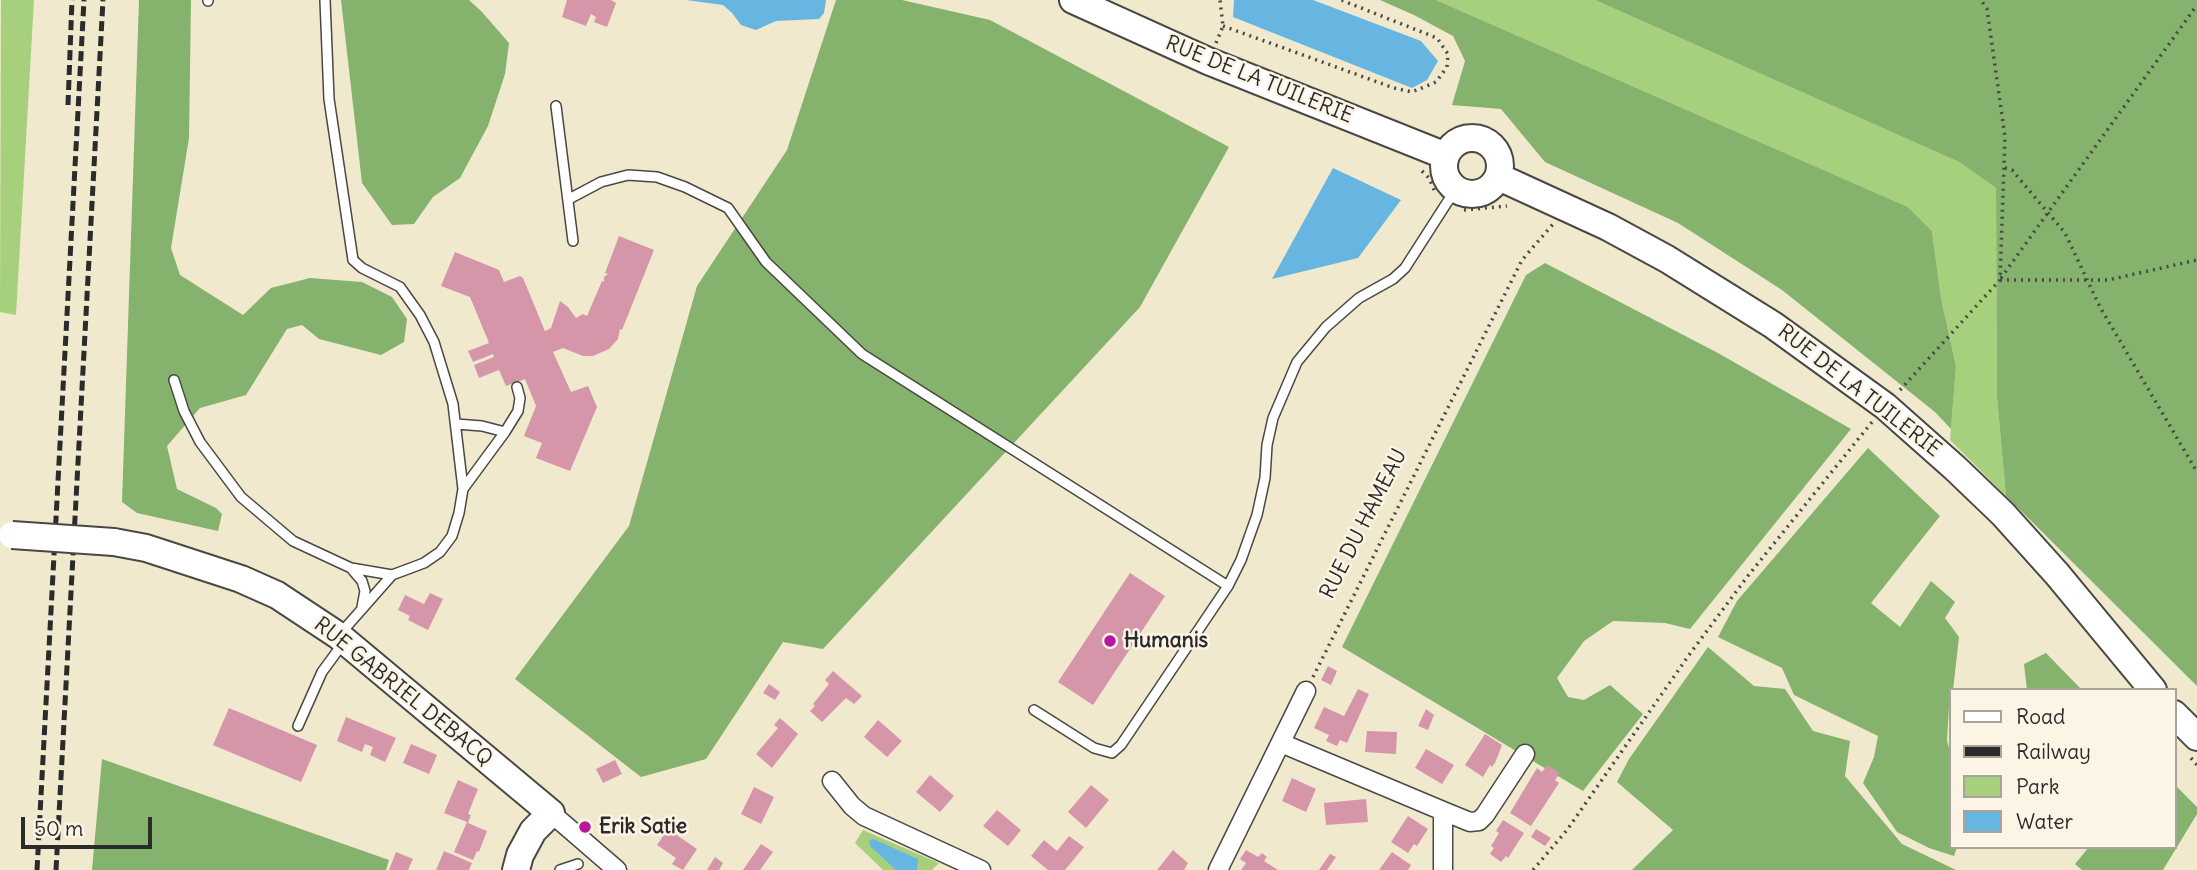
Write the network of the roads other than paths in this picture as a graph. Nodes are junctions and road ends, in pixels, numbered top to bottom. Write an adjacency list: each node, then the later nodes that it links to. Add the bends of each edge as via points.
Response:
1 (325, 0): 11 (lane, via 329,99 353,260 400,287 420,315 444,371)
2 (1073, 0): 4 (street, RUE DE LA TUILERIE, via 1208,61)
3 (556, 106): 7 (lane)
4 (1446, 156): 5 (street, via 1465,139 1483,140 1496,151); 6 (street)
5 (1499, 177): 6 (street, via 1482,193); 20 (street, RUE DE LA TUILERIE, via 1554,216 1667,259 1773,325 1885,406 2003,514)
6 (1452, 198): 17 (lane, via 1405,268 1359,298 1326,327 1297,362 1273,418 1257,515)
7 (569, 199): 8 (lane); 17 (lane, via 628,174 657,177 728,208 766,262 862,354)
8 (573, 241)
9 (174, 380): 15 (lane, via 200,442 242,497 293,541)
10 (517, 387): 12 (lane, via 518,411)
11 (456, 424): 12 (lane); 13 (lane)
12 (505, 432): 13 (lane)
13 (463, 489): 16 (lane, via 452,536 440,552)
14 (6, 533): 19 (street, RUE GABRIEL DEBACQ, bridge, via 146,548 277,595)
15 (351, 568): 16 (lane); 18 (lane, via 365,590)
16 (392, 575): 18 (lane)
17 (1228, 586): 22 (lane, via 1116,751 1094,748)
18 (361, 609): 19 (lane)
19 (342, 638): 24 (lane); 29 (street, RUE GABRIEL DEBACQ)
20 (2151, 688)
21 (1306, 691): 26 (street)
22 (1034, 710)
23 (2176, 716): 25 (street)
24 (298, 726)
25 (2197, 737)
26 (1281, 743): 30 (street); 36 (street)
27 (1525, 754): 30 (street, via 1479,821)
28 (832, 781): 35 (street, via 864,816)
29 (542, 805): 31 (street, via 524,808); 34 (street, RUE GABRIEL DEBACQ)
30 (1443, 811): 37 (street)
31 (518, 862)
32 (578, 864): 33 (lane)
33 (560, 870)
34 (617, 870)
35 (981, 870)
36 (1218, 870)
37 (1443, 870)

